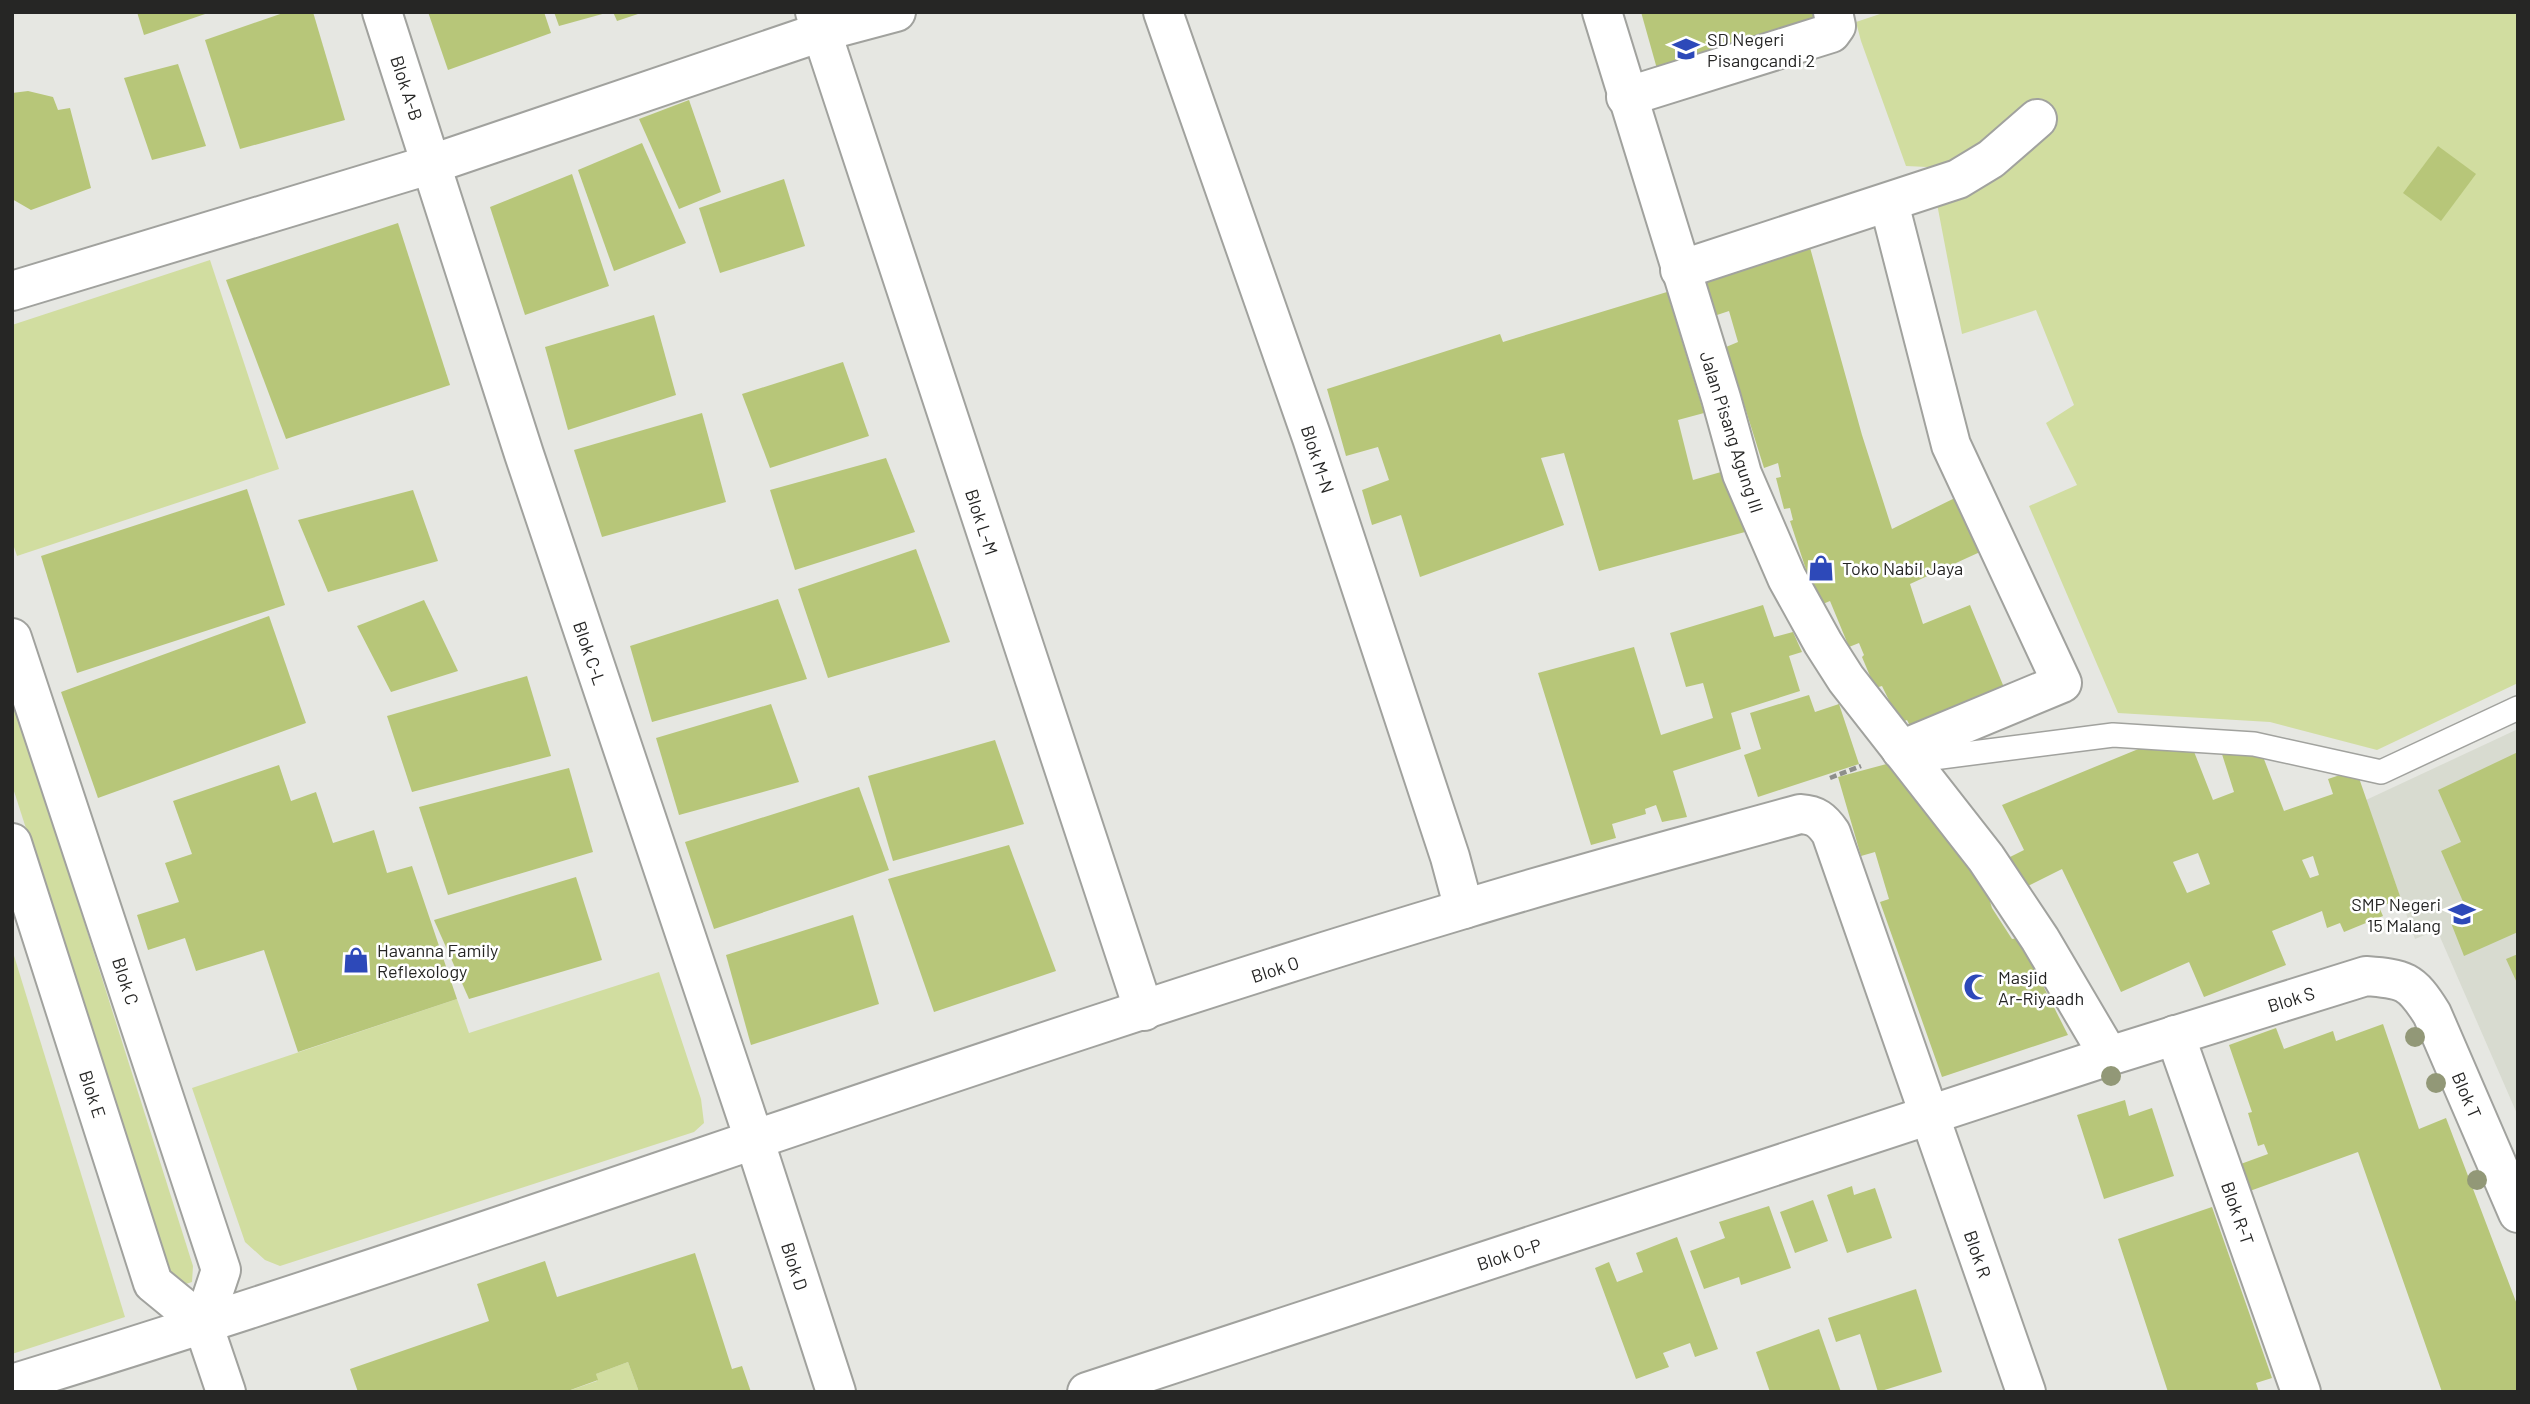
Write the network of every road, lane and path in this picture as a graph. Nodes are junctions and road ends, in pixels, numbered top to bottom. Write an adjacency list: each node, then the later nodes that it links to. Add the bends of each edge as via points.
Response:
1 (382, 12): 9 (street, Blok A-B)
2 (896, 12): 6 (street)
3 (1163, 12): 18 (street, Blok M-N, via 1316,451)
4 (1602, 12): 7 (street, Jalan Pisang Agung III)
5 (1833, 12): 7 (street, via 1836,26 1831,33)
6 (818, 22): 9 (street); 20 (street, Blok L-M)
7 (1626, 97): 11 (street, Jalan Pisang Agung III)
8 (2037, 119): 10 (street, via 1975,170)
9 (432, 164): 12 (street); 24 (street, Blok C-L, via 580,625)
10 (1889, 203): 11 (street); 15 (street, via 1951,445 2062,683)
11 (1680, 270): 15 (street, Jalan Pisang Agung III, via 1742,474 1764,528 1823,643)
12 (12, 291)
13 (12, 638): 26 (street, Blok C, via 221,1270)
14 (2518, 708): 15 (lane, via 2381,772 2254,744 2113,734)
15 (1905, 756): 22 (street, Jalan Pisang Agung III, via 1994,870)
16 (1800, 814): 18 (street, Blok O); 23 (street, Blok R, via 1822,820 1831,833)
17 (12, 843): 26 (street, Blok E, via 153,1283)
18 (1464, 909): 20 (street, Blok O)
19 (2408, 984): 21 (street, Blok S, via 2366,976); 25 (street, Blok T, via 2432,1014)
20 (1144, 1011): 24 (street, Blok O)
21 (2175, 1035): 22 (street, Blok S); 32 (street, Blok R-T)
22 (2109, 1056): 23 (street, Blok O-P)
23 (1931, 1117): 30 (street, Blok O-P); 31 (street, Blok R)
24 (754, 1139): 26 (street, Blok O); 29 (street, Blok D)
25 (2518, 1213)
26 (203, 1324): 27 (street, Blok O); 28 (street)
27 (12, 1384)
28 (226, 1392)
29 (836, 1392)
30 (1087, 1392)
31 (2026, 1392)
32 (2301, 1392)

